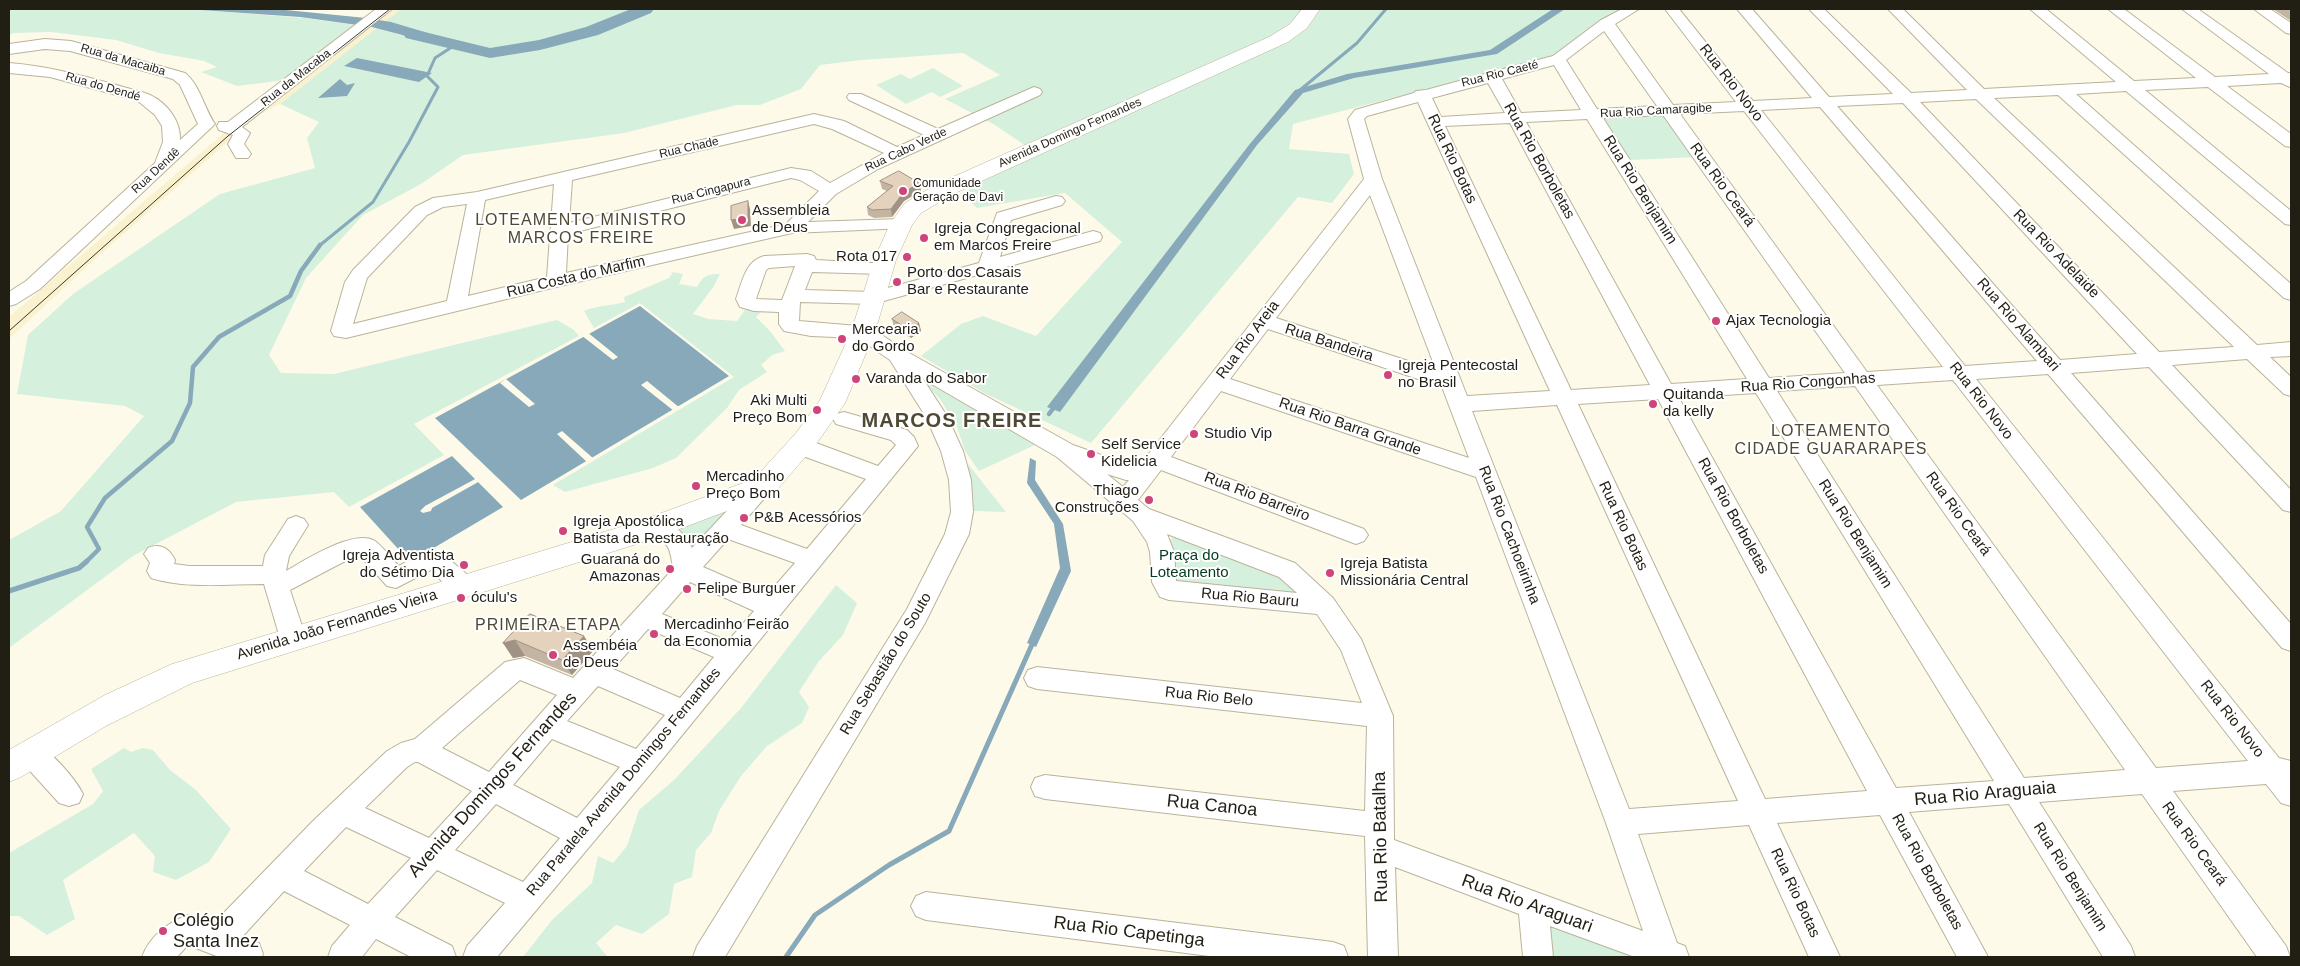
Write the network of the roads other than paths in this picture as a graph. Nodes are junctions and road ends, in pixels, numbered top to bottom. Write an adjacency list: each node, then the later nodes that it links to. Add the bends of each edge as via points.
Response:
1 (1311, 9): 49 (main road, Avenida Domingo Fernandes, via 1298,28 1276,41 945,189 913,208)
2 (1632, 9): 13 (street, Rua Rio Caeté)
3 (1672, 9): 29 (street, Rua Rio Novo)
4 (1744, 9): 28 (street, Rua Rio Alambari)
5 (1816, 9): 27 (street, Rua Rio Adelaide)
6 (1895, 9): 25 (street)
7 (2037, 9): 21 (street)
8 (2047, 9): 21 (street)
9 (2115, 9): 20 (street)
10 (2189, 9): 19 (street)
11 (2261, 9): 14 (street)
12 (373, 17): 36 (street, Rua da Macaba)
13 (1606, 23): 16 (street, Rua Rio Caeté); 30 (street, Rua Rio Ceará)
14 (2291, 30)
15 (9, 48): 35 (street, Rua da Macaiba, via 45,44 71,46 179,76 187,81)
16 (1558, 59): 18 (street, Rua Rio Caeté); 31 (street, Rua Rio Benjamim)
17 (9, 68): 41 (street, Rua do Dendé, via 51,72 144,98 157,106 172,130 173,141)
18 (1492, 75): 24 (street, Rua Rio Caeté); 33 (street, Rua Rio Borboletas)
19 (2289, 79): 20 (street, Rua Rio Camaragibe)
20 (2214, 82): 21 (street, Rua Rio Camaragibe); 38 (street)
21 (2134, 86): 22 (street, Rua Rio Camaragibe); 47 (street); 48 (street)
22 (2062, 90): 25 (street, Rua Rio Camaragibe); 57 (street)
23 (1034, 92): 37 (street, Rua Cabo Verde)
24 (1422, 94): 32 (street, Rua Rio Caeté); 34 (street, Rua Rio Botas)
25 (1980, 94): 27 (street, Rua Rio Camaragibe); 66 (street)
26 (855, 97): 37 (street)
27 (1907, 98): 28 (street, Rua Rio Camaragibe); 68 (street, Rua Rio Adelaide)
28 (1825, 102): 29 (street, Rua Rio Camaragibe); 69 (street, Rua Rio Alambari)
29 (1748, 106): 30 (street, Rua Rio Camaragibe); 70 (street, Rua Rio Novo)
30 (1669, 110): 31 (street, Rua Rio Camaragibe); 71 (street, Rua Rio Ceará)
31 (1592, 114): 33 (street, Rua Rio Camaragibe); 73 (street, Rua Rio Benjamim)
32 (1357, 116): 43 (street, Rua Rio Cachoeirinha)
33 (1516, 118): 34 (street, Rua Rio Camaragibe); 75 (street, Rua Rio Borboletas)
34 (1435, 122): 77 (street, Rua Rio Botas)
35 (207, 124): 36 (street); 41 (street, Rua Dendê)
36 (230, 128): 40 (street, via 242,134 236,144)
37 (937, 135): 39 (street, Rua Cabo Verde)
38 (2291, 142)
39 (896, 153): 42 (street, Rua Chade, via 838,125 814,119); 44 (street, Rua Cabo Verde)
40 (242, 154)
41 (160, 167): 59 (street, Rua Dendê, via 33,285)
42 (563, 178): 45 (street, Rua Chade); 51 (street)
43 (1373, 179): 62 (street, Rua Rio Areia); 76 (street, Rua Rio Cachoeirinha)
44 (830, 190): 50 (street, Rua Cabo Verde); 51 (street, Rua Cingapura, via 804,175 791,172)
45 (477, 197): 61 (street); 64 (street, Rua Chade, via 439,202 421,210 360,274 355,282)
46 (1056, 201): 54 (street, via 1003,216)
47 (2291, 208)
48 (2291, 220)
49 (901, 224): 50 (street, Rua Costa do Marfim); 55 (main road, Avenida Domingo Fernandes)
50 (792, 228): 56 (street, Rua Costa do Marfim)
51 (561, 230): 56 (street)
52 (1093, 237): 54 (street)
53 (808, 257): 55 (street); 60 (street); 60 (street, via 764,262 758,268 746,299 750,304)
54 (987, 266): 58 (street)
55 (883, 268): 58 (main road, Avenida Domingo Fernandes)
56 (556, 281): 61 (street, Rua Costa do Marfim)
57 (2291, 294)
58 (873, 298): 60 (street); 63 (main road, Avenida Domingo Fernandes)
59 (9, 300)
60 (791, 301): 63 (street, via 789,324 796,328)
61 (456, 306): 64 (street, Rua Costa do Marfim)
62 (1263, 321): 72 (street, Rua Rio Areia); 76 (street, Rua Bandeira)
63 (863, 332): 67 (street); 79 (main road, Avenida Domingo Fernandes, via 832,403)
64 (343, 333)
65 (2291, 349): 66 (street, Rua Rio Congonhas)
66 (2252, 352): 68 (street, Rua Rio Congonhas); 74 (street)
67 (897, 355): 80 (street); 136 (street, Rua Sebastião do Souto, via 936,416 952,451 960,480 962,512 957,534 916,616)
68 (2156, 359): 69 (street, Rua Rio Congonhas); 85 (street, Rua Rio Adelaide)
69 (2054, 368): 70 (street, Rua Rio Congonhas); 100 (street, Rua Rio Alambari)
70 (1959, 373): 71 (street, Rua Rio Congonhas); 110 (street, Rua Rio Novo)
71 (1861, 379): 73 (street, Rua Rio Congonhas); 111 (street, Rua Rio Ceará)
72 (1217, 382): 81 (street, Rua Rio Areia); 82 (street, Rua Rio Barra Grande)
73 (1762, 386): 75 (street, Rua Rio Congonhas); 114 (street, Rua Rio Benjamim)
74 (2291, 389)
75 (1665, 392): 77 (street, Rua Rio Congonhas); 117 (street, Rua Rio Borboletas)
76 (1456, 394): 77 (street, Rua Rio Congonhas); 82 (street, Rua Rio Cachoeirinha)
77 (1564, 398): 119 (street, Rua Rio Botas)
78 (844, 419): 83 (street, Rua Paralela Avenida Domingos Fernandes, via 899,435 906,442 907,446)
79 (800, 446): 83 (street); 84 (main road, Avenida Domingo Fernandes)
80 (1065, 451): 81 (street, via 1126,472); 86 (street)
81 (1154, 464): 86 (street, Rua Rio Areia); 90 (street, Rua Rio Barreiro)
82 (1484, 471): 120 (street, Rua Rio Cachoeirinha)
83 (882, 476): 92 (street, Rua Paralela Avenida Domingos Fernandes)
84 (764, 486): 88 (street, Avenida Domingos Fernandes); 89 (main road, Avenida João Fernandes Vieira)
85 (2291, 504)
86 (1132, 509): 96 (street, via 1286,570); 96 (street, Rua Rio Bauru, via 1158,541 1162,551 1164,583 1169,590)
87 (296, 526): 94 (street, via 277,555)
88 (724, 528): 92 (street); 93 (street, Avenida Domingos Fernandes)
89 (646, 530): 93 (street, via 665,532 679,543 684,553); 95 (main road, Avenida João Fernandes Vieira)
90 (1356, 535)
91 (156, 554): 94 (street, via 163,560 159,571)
92 (812, 560): 97 (street, Rua Paralela Avenida Domingos Fernandes)
93 (685, 570): 97 (street); 98 (street, Avenida Domingos Fernandes)
94 (280, 579): 95 (street, via 342,552 366,547 396,579 433,558); 99 (street)
95 (464, 586): 99 (main road, Avenida João Fernandes Vieira)
96 (1324, 605): 105 (street, via 1352,646)
97 (772, 608): 101 (street, Rua Paralela Avenida Domingos Fernandes)
98 (644, 617): 101 (street); 103 (street, Avenida Domingos Fernandes)
99 (293, 638): 108 (main road, Avenida João Fernandes Vieira, via 183,673 140,692)
100 (2291, 641)
101 (733, 654): 104 (street, Rua Paralela Avenida Domingos Fernandes)
102 (1037, 678): 105 (street, Rua Rio Belo)
103 (585, 682): 104 (street); 106 (street, Avenida Domingos Fernandes); 107 (street, via 514,670)
104 (685, 712): 109 (street, Rua Paralela Avenida Domingos Fernandes)
105 (1380, 716): 122 (street, Rua Rio Batalha)
106 (547, 725): 109 (street); 113 (street, Avenida Domingos Fernandes)
107 (421, 750): 113 (street); 118 (street, via 397,758)
108 (20, 760): 115 (street)
109 (642, 764): 121 (street, Rua Paralela Avenida Domingos Fernandes)
110 (2282, 770): 111 (street, Rua Rio Araguaia); 116 (street, Rua Rio Novo)
111 (2149, 781): 114 (street, Rua Rio Araguaia); 143 (street, Rua Rio Ceará)
112 (1045, 787): 122 (street, Rua Canoa)
113 (492, 789): 121 (street); 123 (street, Avenida Domingos Fernandes)
114 (2017, 792): 117 (street, Rua Rio Araguaia); 142 (street, Rua Rio Benjamim)
115 (69, 794)
116 (2291, 794)
117 (1888, 802): 119 (street, Rua Rio Araguaia); 141 (street, Rua Rio Borboletas)
118 (342, 811): 123 (street); 124 (street)
119 (1757, 812): 120 (street, Rua Rio Araguaia); 140 (street, Rua Rio Botas)
120 (1620, 824): 131 (street, Rua Rio Cachoeirinha)
121 (581, 835): 125 (street, Rua Paralela Avenida Domingos Fernandes)
122 (1380, 837): 127 (street, Rua Rio Araguari); 138 (street, Rua Rio Batalha)
123 (433, 853): 125 (street); 128 (street, Avenida Domingos Fernandes)
124 (281, 874): 128 (street); 129 (street)
125 (526, 898): 135 (street, Rua Paralela Avenida Domingos Fernandes)
126 (926, 906): 137 (street, Rua Rio Capetinga)
127 (1533, 906): 131 (street, Rua Rio Araguari); 139 (street)
128 (371, 922): 133 (street, Avenida Domingos Fernandes); 134 (street)
129 (217, 941): 130 (street); 132 (street, via 184,931)
130 (249, 956)
131 (1670, 956)
132 (157, 957)
133 (343, 957)
134 (441, 957)
135 (478, 957)
136 (708, 957)
137 (1333, 957)
138 (1383, 957)
139 (1538, 957)
140 (1825, 957)
141 (1973, 957)
142 (2120, 957)
143 (2275, 957)

